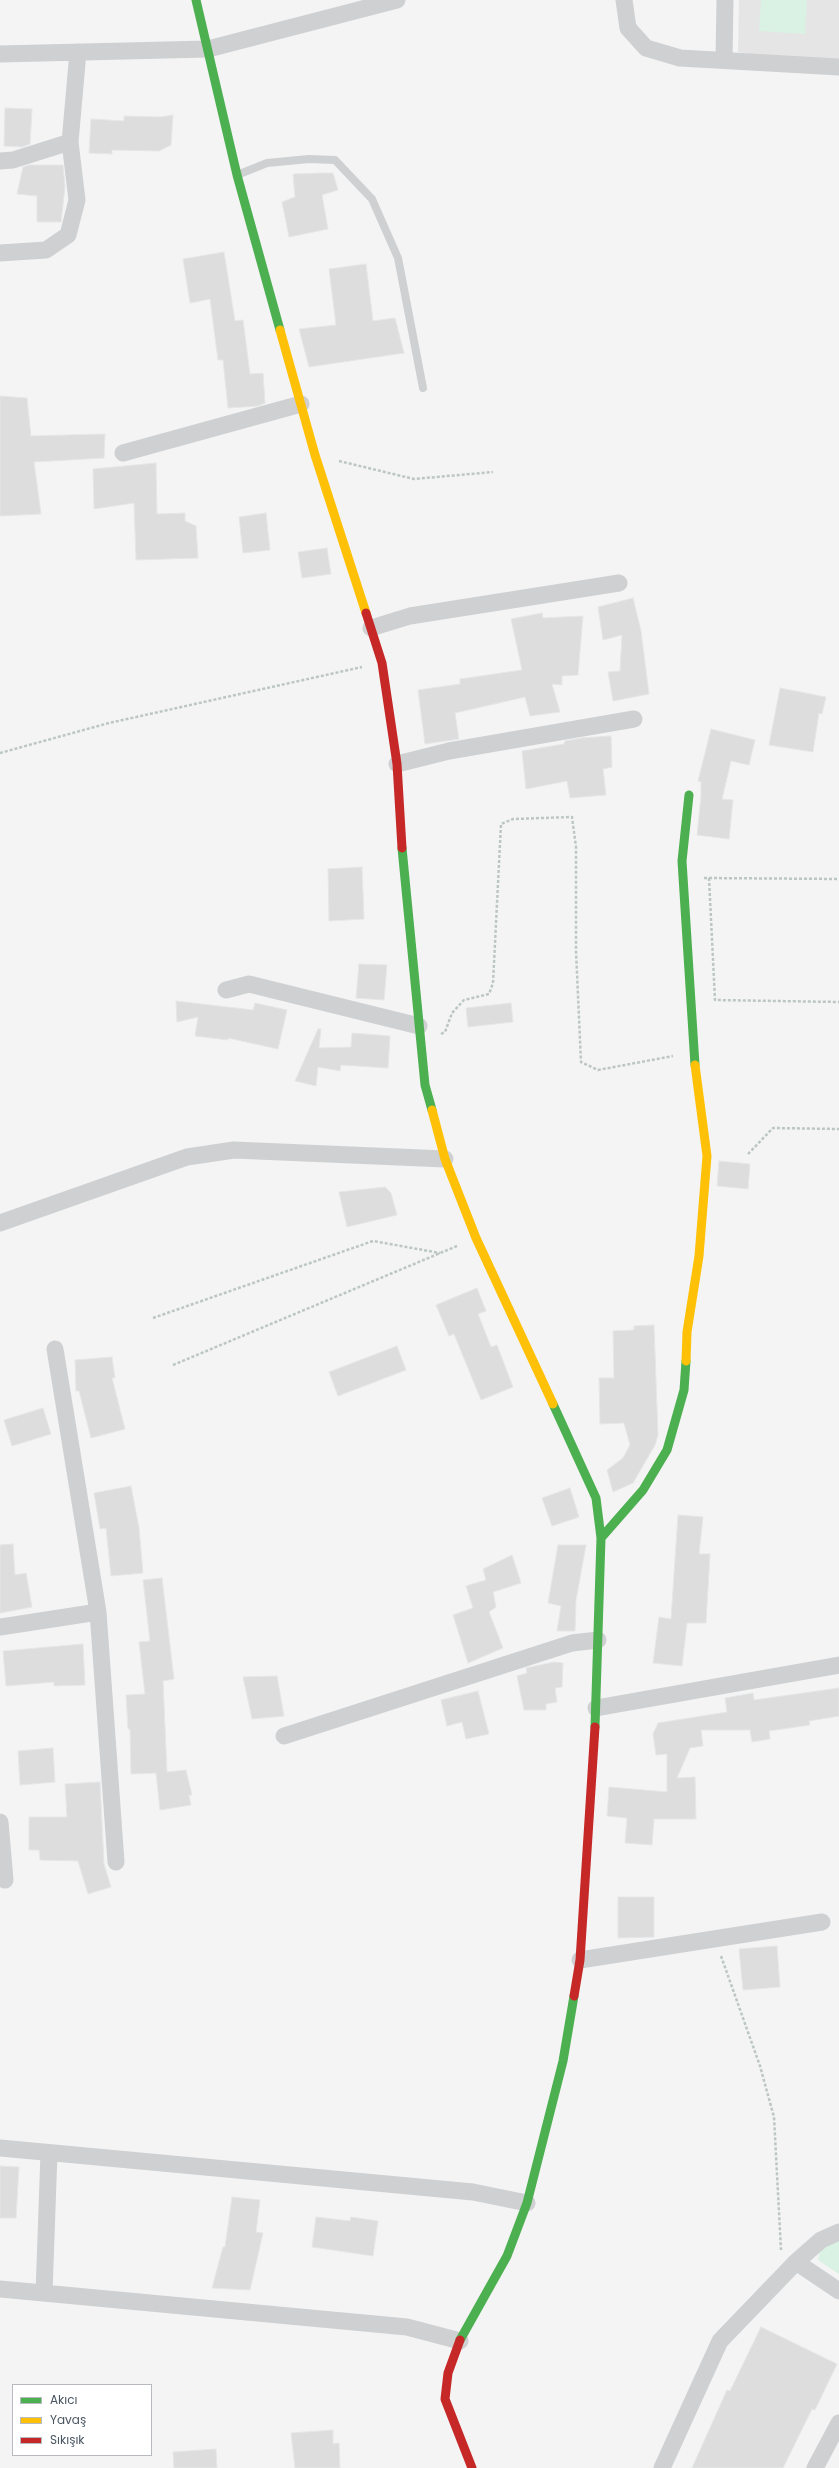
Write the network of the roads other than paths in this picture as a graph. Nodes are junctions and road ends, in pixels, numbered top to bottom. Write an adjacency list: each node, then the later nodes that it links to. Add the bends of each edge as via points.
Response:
1 (196, 0): 5 (street)
2 (397, 0): 5 (street)
3 (624, 0): 8 (street, via 628,28 646,48 680,58)
4 (725, 0): 8 (street)
5 (208, 49): 6 (street); 12 (street)
6 (78, 52): 7 (street); 10 (street)
7 (0, 54)
8 (724, 59): 9 (street)
9 (839, 67)
10 (70, 142): 11 (street, via 13,160); 13 (street, via 77,200 68,235 46,250)
11 (0, 161)
12 (236, 175): 14 (lane, via 267,163 309,159 335,160 372,199 398,258); 15 (street)
13 (0, 253)
14 (424, 388)
15 (301, 404): 16 (street); 18 (street)
16 (123, 453)
17 (619, 583): 18 (street, via 410,616)
18 (371, 628): 20 (street, via 382,663)
19 (634, 719): 20 (street, via 449,751)
20 (397, 764): 23 (street, via 405,896)
21 (689, 795): 27 (street, via 682,861 694,1055 708,1156 699,1256 687,1332 684,1390 667,1450 643,1490)
22 (226, 990): 23 (street, via 249,984)
23 (420, 1034): 24 (street, via 425,1084)
24 (445, 1159): 25 (street, via 234,1150 187,1157); 27 (street, via 476,1238 596,1498)
25 (0, 1223)
26 (55, 1349): 28 (street)
27 (601, 1538): 30 (street)
28 (98, 1612): 29 (street); 35 (street)
29 (0, 1627)
30 (598, 1640): 32 (street); 33 (street, via 572,1643)
31 (839, 1664): 32 (street)
32 (596, 1708): 38 (street)
33 (284, 1736)
34 (0, 1822): 36 (street)
35 (116, 1862)
36 (5, 1880)
37 (822, 1922): 38 (street)
38 (580, 1960): 41 (street, via 563,2062)
39 (0, 2148): 40 (street)
40 (49, 2153): 41 (street, via 473,2192); 46 (street)
41 (527, 2204): 47 (street, via 507,2256)
42 (839, 2232): 43 (street, via 821,2240)
43 (796, 2262): 45 (street); 50 (street, via 720,2342)
44 (0, 2289): 46 (street)
45 (839, 2291)
46 (44, 2293): 47 (street, via 407,2327)
47 (460, 2341): 49 (street, via 448,2373 445,2399)
48 (839, 2423): 51 (street)
49 (472, 2468)
50 (662, 2468)
51 (816, 2468)

